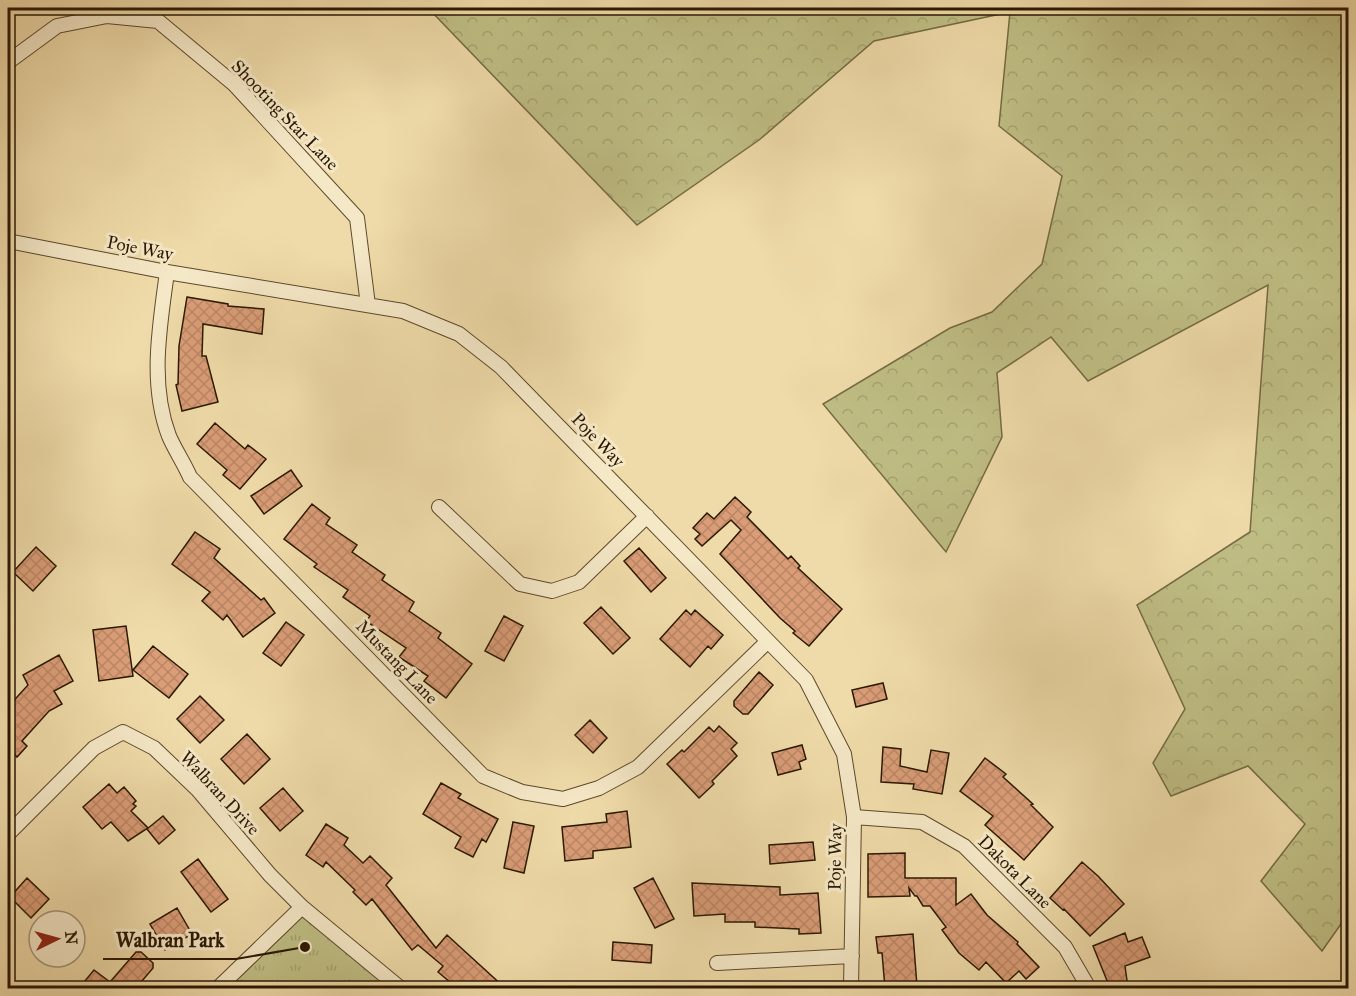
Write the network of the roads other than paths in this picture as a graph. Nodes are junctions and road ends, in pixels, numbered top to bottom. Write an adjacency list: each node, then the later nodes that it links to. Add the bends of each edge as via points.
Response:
1 (8, 62): 4 (street, Shooting Star Lane, via 57,26 107,16 158,21 234,84 357,218)
2 (8, 241): 3 (street, Poje Way)
3 (166, 272): 4 (street, Poje Way); 7 (street, Mustang Lane, via 158,346 159,397 169,435 190,477 483,776 522,792 563,799 599,788 638,767)
4 (368, 305): 6 (street, Poje Way, via 403,311 459,334 501,366)
5 (439, 507): 6 (street, via 520,585 552,591 579,582)
6 (647, 516): 7 (street, Poje Way)
7 (768, 641): 8 (street, Poje Way, via 806,680 844,754)
8 (854, 817): 11 (street, Poje Way); 16 (street, Dakota Lane, via 922,822 963,846 1065,946)
9 (8, 834): 10 (street, Walbran Drive, via 94,748 123,732 154,748 198,790)
10 (302, 907): 13 (street); 14 (street, Walbran Drive)
11 (852, 956): 12 (street); 15 (street, Poje Way)
12 (717, 963)
13 (218, 988)
14 (400, 988)
15 (851, 988)
16 (1087, 988)

